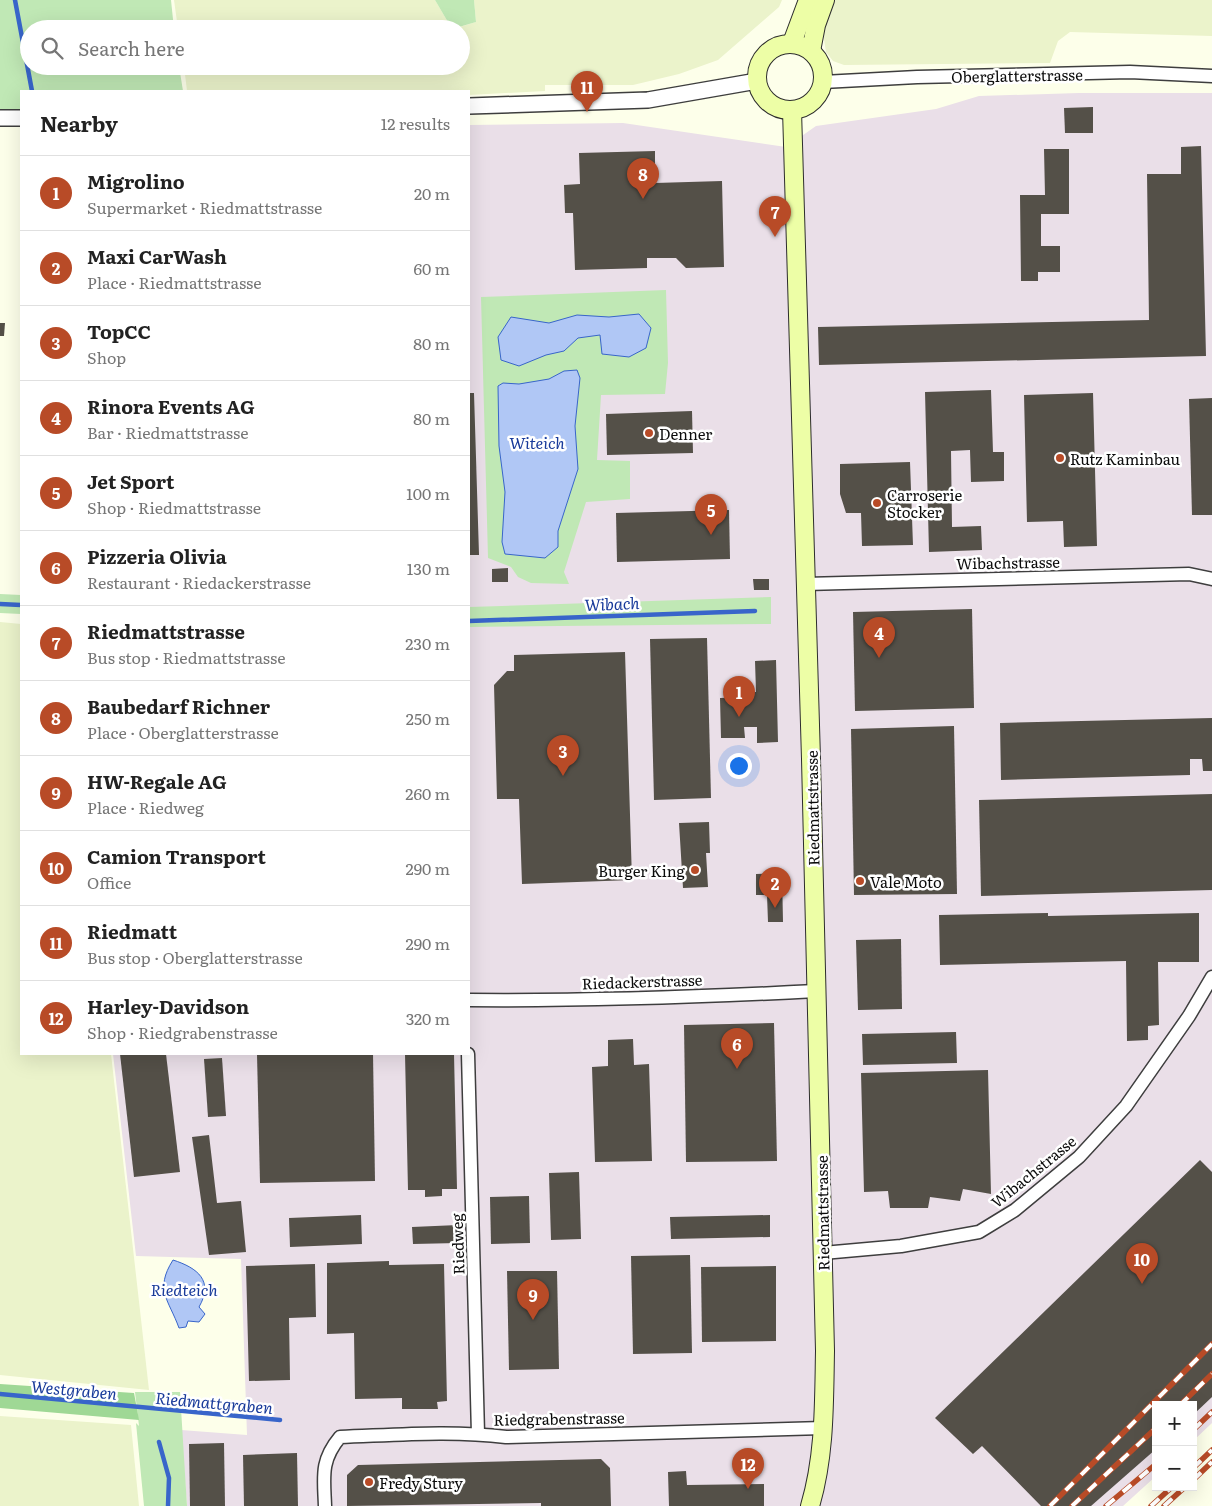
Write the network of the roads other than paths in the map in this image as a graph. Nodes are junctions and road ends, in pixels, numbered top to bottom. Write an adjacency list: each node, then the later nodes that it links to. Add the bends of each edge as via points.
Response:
1 (808, 0): 3 (main road)
2 (825, 0): 4 (main road)
3 (792, 44): 4 (main road); 6 (main road, via 774,48 766,54 760,62)
4 (811, 51): 7 (main road, via 821,65)
5 (1212, 76): 7 (street, Oberglatterstrasse, via 1130,72 917,76)
6 (757, 81): 8 (street, via 648,100); 9 (main road, via 765,99 782,109)
7 (823, 82): 9 (main road, via 815,98)
8 (470, 106)
9 (792, 110): 13 (main road, Riedmattstrasse)
10 (0, 118): 11 (street)
11 (20, 118)
12 (1212, 579): 13 (street, Wibachstrasse, via 1189,574)
13 (805, 584): 15 (main road, Riedmattstrasse)
14 (1212, 977): 18 (street, Wibachstrasse, via 1126,1106 1079,1157 1014,1210 979,1232 901,1246)
15 (816, 991): 16 (street, Riedackerstrasse); 18 (main road, Riedmattstrasse)
16 (470, 1000)
17 (468, 1055): 20 (street, Riedweg)
18 (823, 1253): 19 (main road, Riedmattstrasse)
19 (823, 1428): 20 (street, Riedgrabenstrasse, via 506,1438); 22 (main road, Riedmattstrasse)
20 (478, 1434): 21 (street, Riedgrabenstrasse, via 340,1437 324,1462)
21 (325, 1506)
22 (810, 1506)

